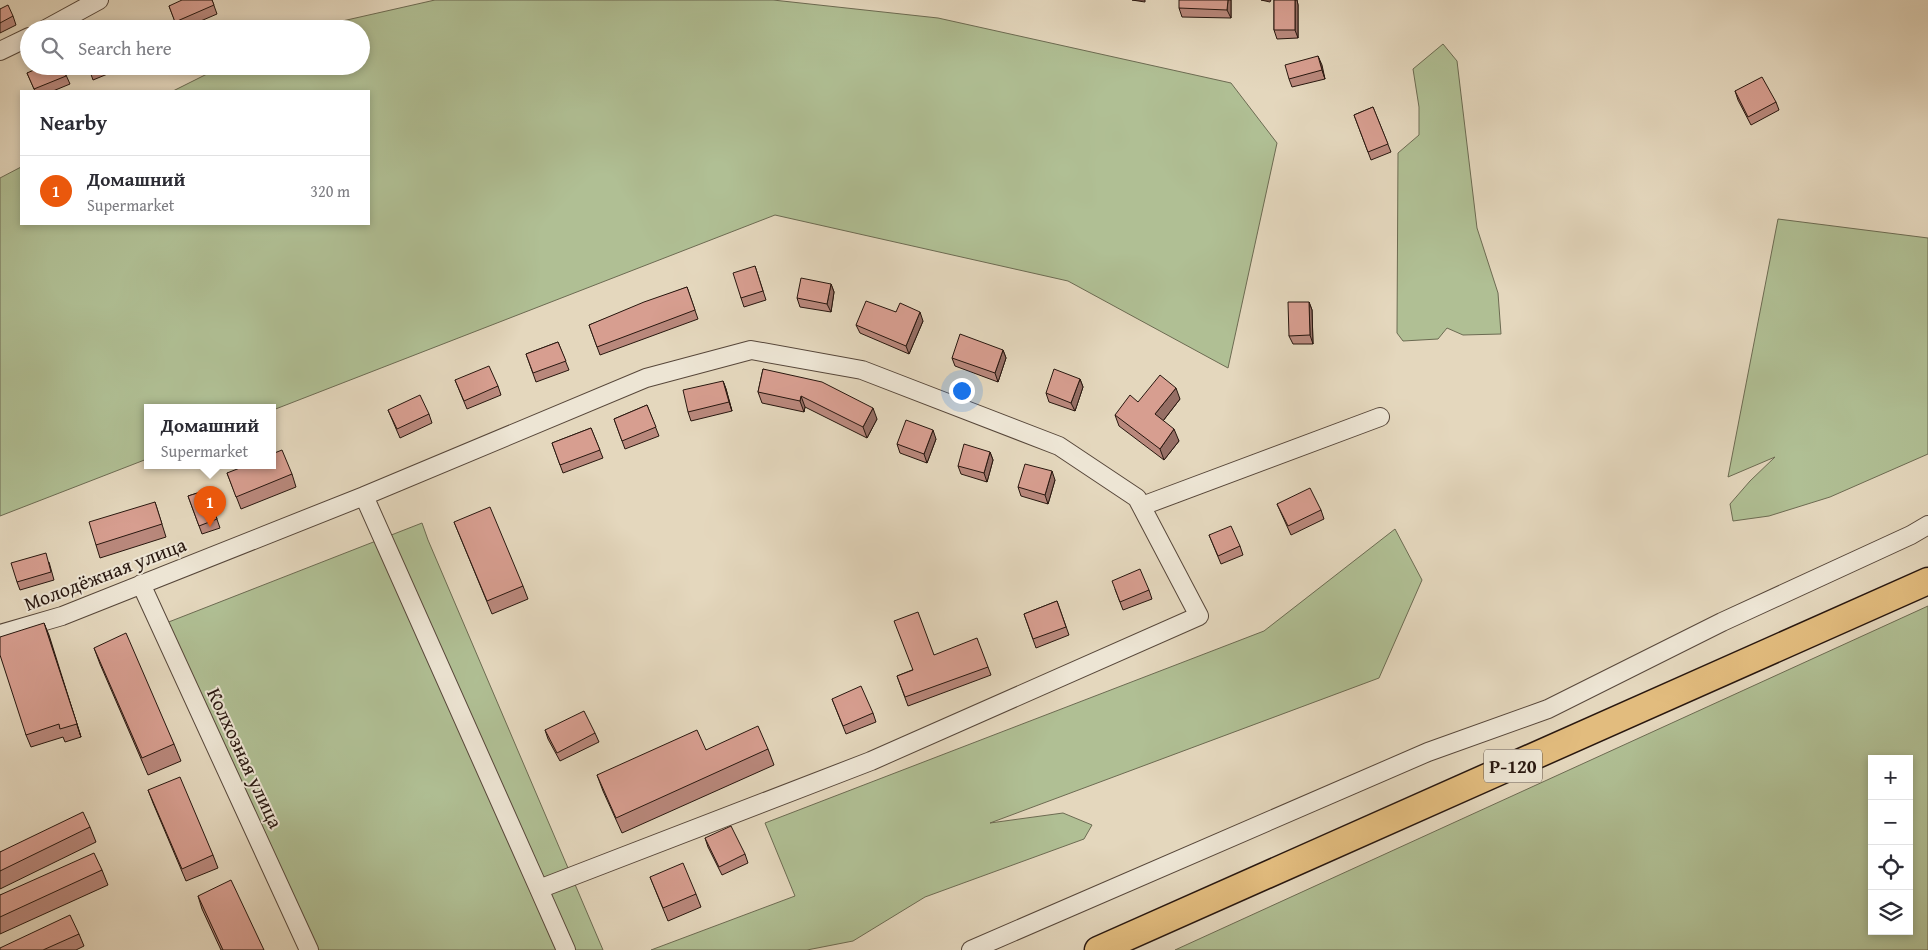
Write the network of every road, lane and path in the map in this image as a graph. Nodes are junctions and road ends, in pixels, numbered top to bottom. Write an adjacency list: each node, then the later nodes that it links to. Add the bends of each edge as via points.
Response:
1 (100, 0): 2 (street)
2 (63, 20)
3 (20, 41): 4 (street)
4 (0, 51)
5 (1380, 417): 7 (street)
6 (364, 496): 7 (street, Молодёжная улица, via 646,378 751,350 862,370 1059,446 1137,498); 10 (street, Молодёжная улица); 12 (street)
7 (1142, 506): 12 (street, via 1198,616 870,761)
8 (1928, 525): 15 (street, via 1548,709 1428,752)
9 (1928, 581): 16 (highway, Р-120)
10 (142, 584): 11 (street, Молодёжная улица, via 62,616); 13 (street, Колхозная улица)
11 (0, 634)
12 (539, 889): 14 (street)
13 (309, 950)
14 (566, 950)
15 (971, 950)
16 (1098, 950)

